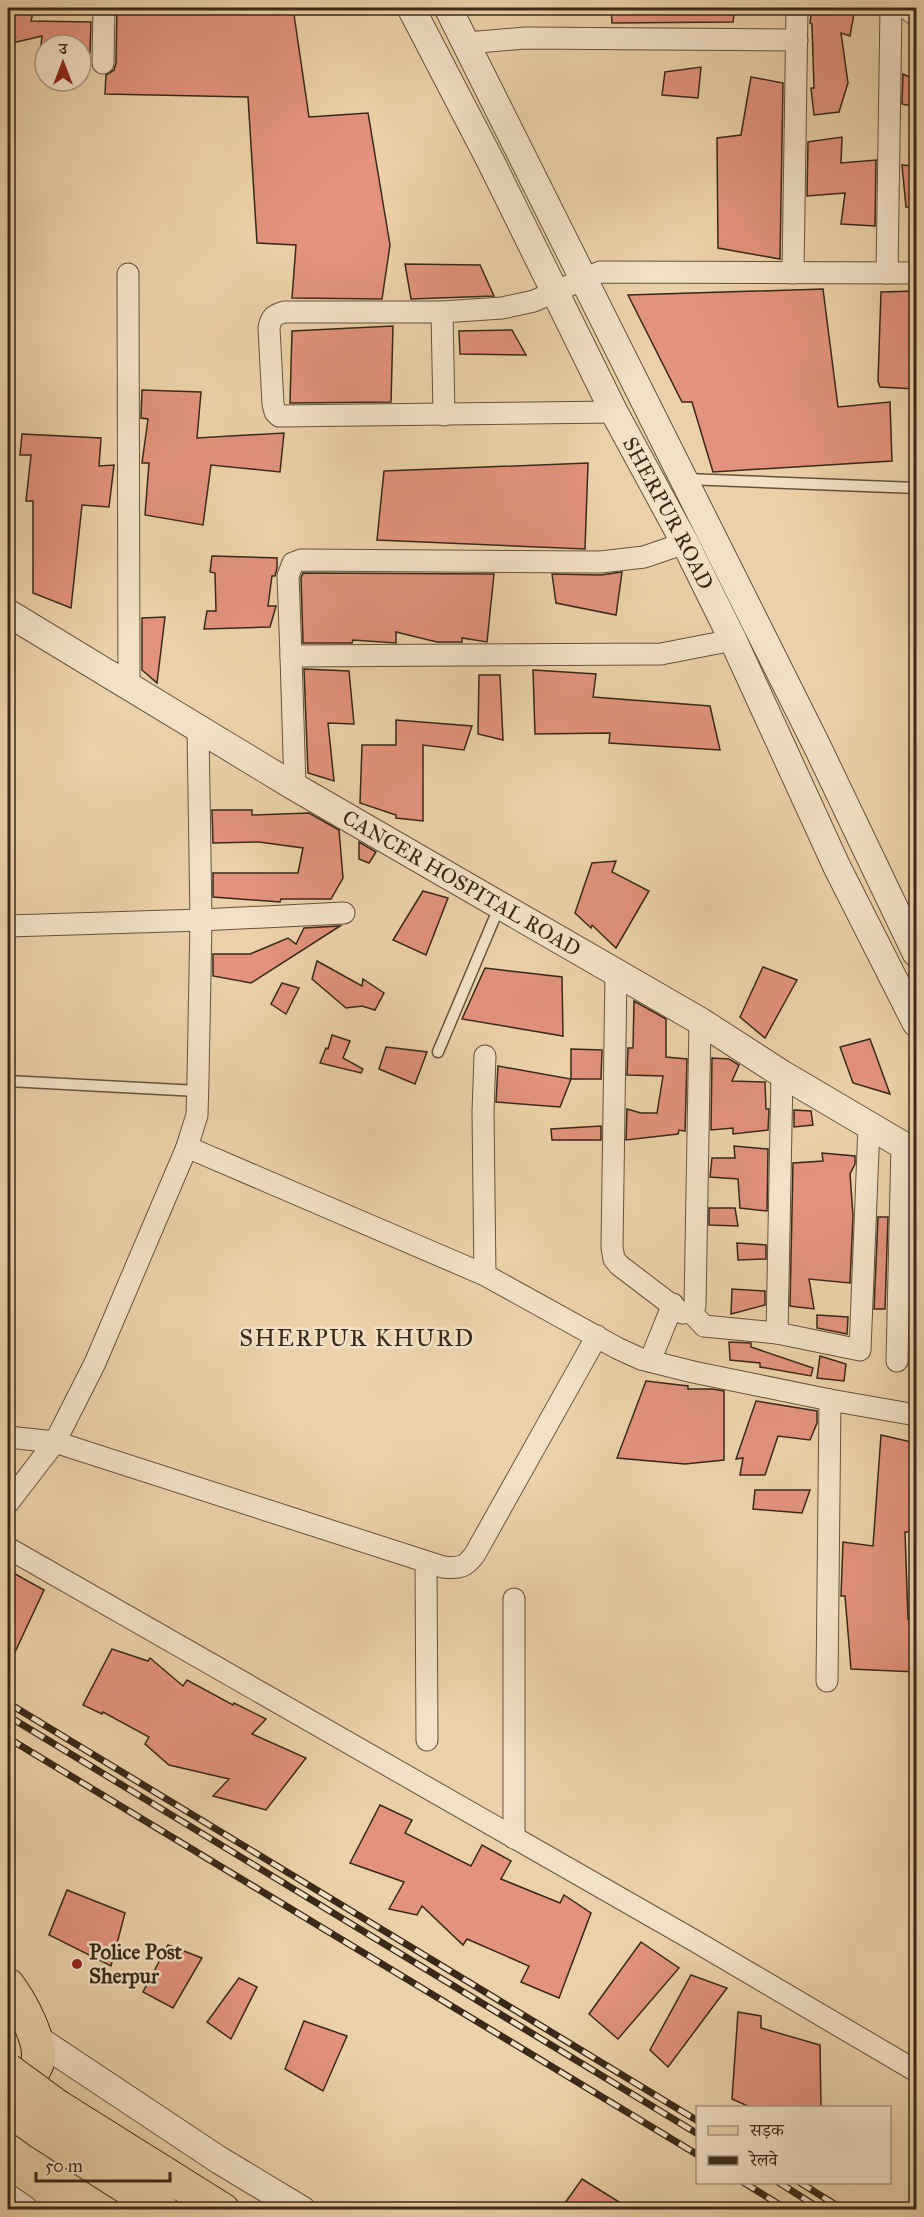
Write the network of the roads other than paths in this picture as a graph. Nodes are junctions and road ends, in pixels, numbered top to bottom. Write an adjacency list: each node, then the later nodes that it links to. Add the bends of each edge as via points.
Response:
1 (104, 8): 10 (street)
2 (411, 8): 12 (street, SHERPUR ROAD)
3 (448, 8): 9 (street, SHERPUR ROAD)
4 (797, 8): 8 (street)
5 (891, 8): 14 (street)
6 (911, 8): 7 (street)
7 (916, 12)
8 (797, 40): 9 (street, via 525,38); 13 (street)
9 (467, 43): 11 (street, SHERPUR ROAD)
10 (102, 63)
11 (478, 69): 12 (street); 17 (street, SHERPUR ROAD)
12 (450, 83): 18 (street, SHERPUR ROAD)
13 (793, 273): 14 (street); 17 (street, via 600,272)
14 (887, 273): 15 (street)
15 (916, 273)
16 (128, 274): 28 (street)
17 (583, 280): 18 (street); 22 (street, SHERPUR ROAD)
18 (556, 292): 19 (street, via 502,308); 20 (street, SHERPUR ROAD)
19 (442, 312): 21 (street); 21 (street, via 284,312 274,315 269,328 273,404 279,416)
20 (614, 412): 21 (street); 24 (street, SHERPUR ROAD)
21 (444, 416)
22 (683, 479): 23 (lane); 35 (street, SHERPUR ROAD)
23 (916, 488)
24 (685, 543): 26 (street, SHERPUR ROAD); 27 (street, via 644,557 601,562 293,563 288,576)
25 (8, 613): 28 (street, CANCER HOSPITAL ROAD)
26 (733, 640): 27 (street, via 661,654); 38 (street, SHERPUR ROAD, via 837,867)
27 (291, 657): 30 (street)
28 (129, 686): 29 (street, CANCER HOSPITAL ROAD)
29 (198, 728): 30 (street, CANCER HOSPITAL ROAD); 33 (street)
30 (295, 787): 31 (street, CANCER HOSPITAL ROAD)
31 (500, 905): 36 (street, CANCER HOSPITAL ROAD); 39 (lane)
32 (345, 913): 33 (street)
33 (201, 920): 34 (street); 43 (street)
34 (8, 926)
35 (916, 953)
36 (616, 972): 37 (street, CANCER HOSPITAL ROAD); 48 (street, via 614,1259)
37 (700, 1021): 41 (street, CANCER HOSPITAL ROAD); 48 (street, via 695,1306)
38 (916, 1023)
39 (438, 1052)
40 (485, 1056): 47 (street)
41 (782, 1074): 44 (street, CANCER HOSPITAL ROAD); 49 (street)
42 (8, 1081): 43 (lane)
43 (198, 1091): 45 (street, via 197,1115)
44 (869, 1126): 46 (street, CANCER HOSPITAL ROAD); 49 (street, via 860,1350)
45 (187, 1147): 47 (street); 56 (street, via 95,1363)
46 (909, 1149): 52 (street)
47 (485, 1275): 50 (street)
48 (682, 1308): 49 (street, via 704,1326); 51 (street)
49 (777, 1333)
50 (597, 1336): 51 (street); 59 (street, via 468,1565 443,1567)
51 (650, 1361): 53 (street)
52 (897, 1361)
53 (830, 1400): 54 (street); 61 (street)
54 (916, 1415)
55 (8, 1437): 56 (street)
56 (55, 1442): 57 (street); 59 (street)
57 (8, 1503)
58 (8, 1548): 63 (street)
59 (426, 1562): 62 (street)
60 (514, 1599): 63 (street)
61 (827, 1681)
62 (427, 1740)
63 (514, 1838): 69 (street)
64 (8, 1984): 66 (main road)
65 (8, 2017): 66 (main road)
66 (37, 2039): 67 (main road, via 15,2050); 71 (main road, via 38,2062); 77 (street)
67 (8, 2062)
68 (8, 2070): 72 (main road, bridge)
69 (916, 2071)
70 (8, 2109): 72 (main road, bridge)
71 (8, 2114)
72 (49, 2119): 75 (main road); 76 (main road)
73 (8, 2198): 74 (street)
74 (26, 2210)
75 (162, 2210)
76 (223, 2210)
77 (302, 2210)

